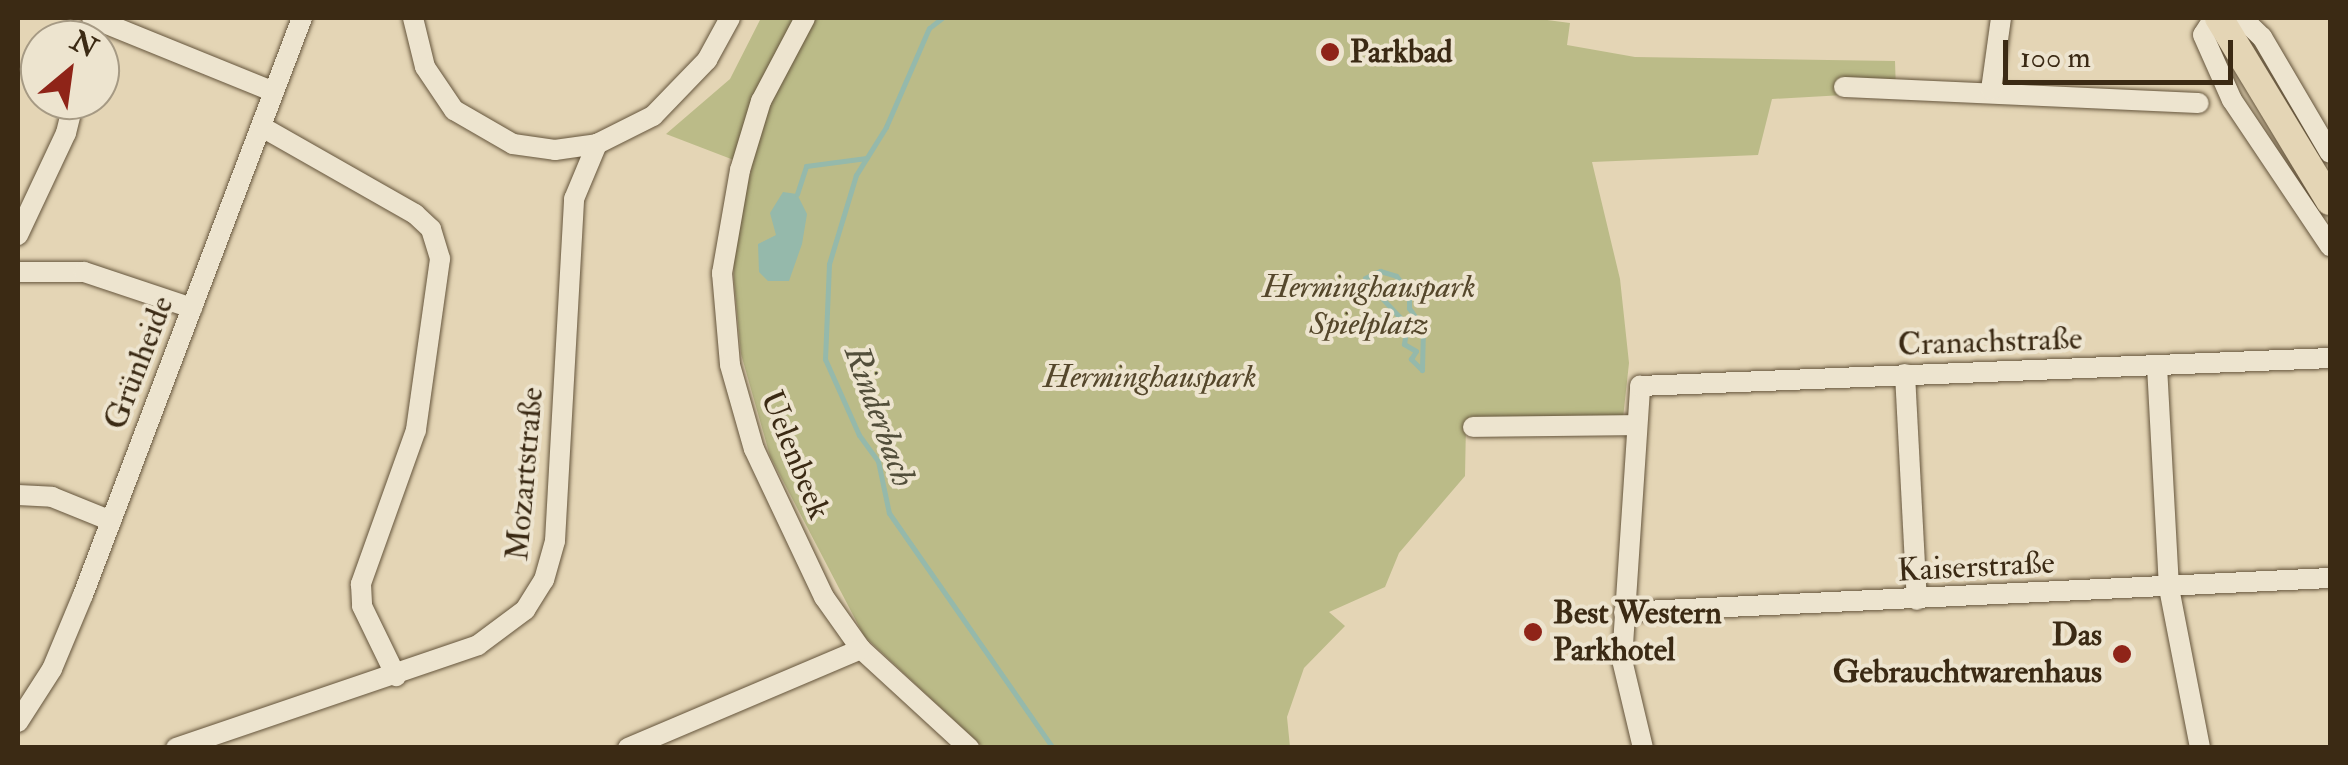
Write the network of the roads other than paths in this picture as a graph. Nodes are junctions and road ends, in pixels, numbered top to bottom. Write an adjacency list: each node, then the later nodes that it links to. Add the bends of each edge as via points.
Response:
1 (302, 18): 11 (street, Grünheide)
2 (413, 18): 15 (street, via 431,78 470,123 534,149)
3 (730, 18): 15 (street, via 682,90 653,116)
4 (806, 18): 35 (street, Uelenbeek, via 761,101 740,170 724,244 723,304 730,366 754,449 824,597)
5 (2001, 18): 10 (street)
6 (2216, 18): 17 (main road); 18 (street, via 2203,35 2206,46)
7 (2242, 18): 16 (street, via 2262,37)
8 (120, 36): 11 (street)
9 (1844, 87): 10 (street)
10 (1991, 90): 12 (street)
11 (274, 92): 14 (street, Grünheide)
12 (2199, 102)
13 (69, 120): 20 (street)
14 (262, 127): 23 (street, Grünheide); 36 (street, via 415,214 431,229 440,259 416,430 361,584 362,606)
15 (597, 144): 36 (street, Mozartstraße, via 574,199 551,564 525,610 496,634)
16 (2330, 152)
17 (2330, 201)
18 (2302, 210): 19 (street); 21 (street)
19 (2330, 220)
20 (18, 235)
21 (2330, 246)
22 (18, 272): 23 (street, via 84,272)
23 (192, 308): 30 (street, Grünheide)
24 (2330, 358): 25 (street, Cranachstraße)
25 (2157, 366): 26 (street, Cranachstraße); 32 (street)
26 (1905, 374): 27 (street, Cranachstraße, via 1650,384 1636,393); 33 (street)
27 (1634, 425): 28 (street); 34 (street)
28 (1473, 427)
29 (18, 494): 30 (street, via 52,497)
30 (111, 521): 37 (street, Grünheide, via 52,668)
31 (2330, 578): 32 (street, Kaiserstraße)
32 (2169, 588): 33 (street, Kaiserstraße); 42 (street)
33 (1917, 600): 34 (street, Kaiserstraße)
34 (1624, 612): 41 (street, via 1622,660)
35 (861, 650): 39 (street); 40 (street, Uelenbeek)
36 (396, 676): 38 (street, Mozartstraße)
37 (18, 722)
38 (176, 748)
39 (628, 748)
40 (968, 748)
41 (1643, 748)
42 (2200, 748)

